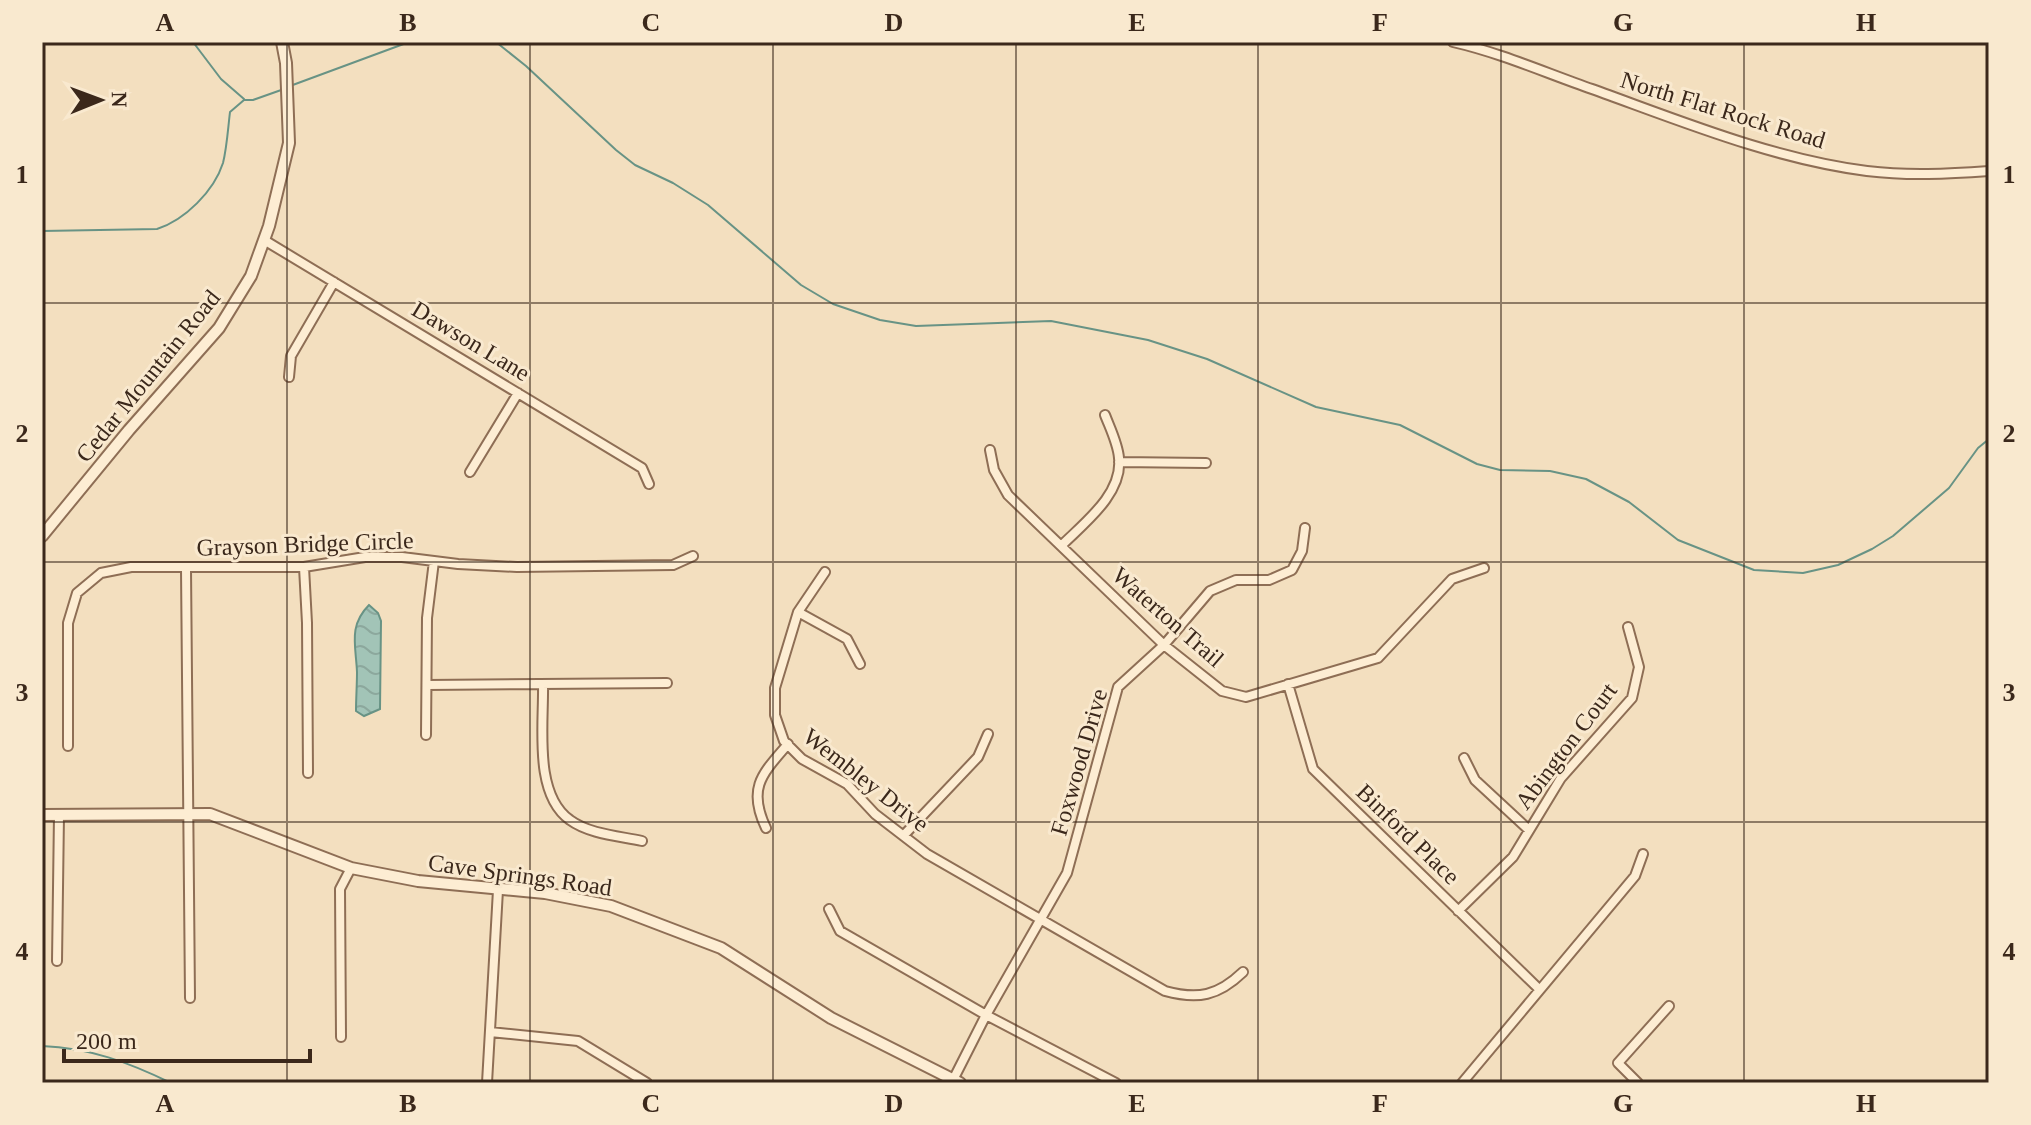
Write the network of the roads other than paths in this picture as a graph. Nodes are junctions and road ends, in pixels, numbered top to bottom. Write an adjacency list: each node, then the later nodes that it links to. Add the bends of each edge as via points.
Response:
1 (282, 42): 4 (street, Cedar Mountain Road, via 289,143)
2 (1453, 42): 3 (street, North Flat Rock Road, via 1776,152 1887,173)
3 (1989, 171)
4 (264, 240): 5 (street, Dawson Lane); 15 (street, Cedar Mountain Road, via 251,276 219,328)
5 (334, 282): 6 (street, via 291,356); 7 (street, Dawson Lane)
6 (289, 377)
7 (518, 393): 12 (street); 13 (street, Dawson Lane, via 642,468)
8 (1105, 415): 10 (street)
9 (990, 450): 16 (street, Waterton Trail, via 1008,495)
10 (1119, 462): 11 (street); 16 (street, via 1119,476 1102,506)
11 (1206, 463)
12 (470, 472)
13 (649, 484)
14 (1305, 528): 25 (street, Foxwood Drive, via 1292,570 1269,580 1236,580 1210,591)
15 (42, 536)
16 (1061, 546): 25 (street, Waterton Trail)
17 (693, 556): 18 (street, Grayson Bridge Circle, via 673,565 517,567)
18 (434, 561): 19 (street, Grayson Bridge Circle, via 365,557); 30 (street)
19 (304, 567): 21 (street, Grayson Bridge Circle); 36 (street)
20 (1484, 568): 29 (street, Waterton Trail, via 1452,579 1378,658)
21 (186, 569): 34 (street, Grayson Bridge Circle, via 131,567 101,573 77,593 68,623); 37 (street)
22 (825, 572): 23 (street, Wembley Drive)
23 (798, 612): 26 (street, via 847,639); 33 (street, Wembley Drive, via 775,688 775,715)
24 (1628, 627): 41 (street, Abington Court, via 1639,667 1632,698 1561,778)
25 (1164, 645): 29 (street, Waterton Trail, via 1222,691 1246,697); 49 (street, Foxwood Drive, via 1118,687 1067,873)
26 (860, 664)
27 (667, 683): 28 (street)
28 (543, 684): 30 (street); 43 (street, via 544,772 551,800 570,820 591,830)
29 (1288, 684): 48 (street, Binford Place, via 1313,769)
30 (427, 685): 32 (street)
31 (988, 734): 42 (street, via 978,757)
32 (426, 735)
33 (788, 744): 40 (street, via 762,774 756,808); 42 (street, Wembley Drive, via 802,759 847,784)
34 (68, 746)
35 (1464, 758): 41 (street, via 1475,780)
36 (308, 773)
37 (187, 812): 39 (street, Cave Springs Road); 45 (street, Cave Springs Road, via 233,821); 53 (street)
38 (42, 815): 39 (street, Cave Springs Road)
39 (59, 815): 50 (street)
40 (766, 828)
41 (1529, 830): 48 (street, Abington Court, via 1513,857)
42 (904, 835): 49 (street, Wembley Drive, via 927,854)
43 (642, 841)
44 (1643, 854): 52 (street, via 1635,876)
45 (351, 868): 46 (street, Cave Springs Road); 57 (street, via 340,889)
46 (498, 890): 56 (street); 58 (street, Cave Springs Road, via 611,906 721,948 831,1018)
47 (829, 909): 55 (street, via 840,931)
48 (1458, 911): 52 (street, Binford Place)
49 (1040, 917): 51 (street, Wembley Drive, via 1165,991 1202,995 1229,985); 55 (street, Foxwood Drive)
50 (57, 961)
51 (1243, 972)
52 (1539, 989): 62 (street)
53 (190, 998)
54 (1669, 1006): 63 (street, via 1618,1063)
55 (986, 1015): 58 (street, Foxwood Drive); 61 (street)
56 (490, 1032): 59 (street); 60 (street, via 578,1041)
57 (341, 1037)
58 (955, 1082)
59 (487, 1083)
60 (647, 1083)
61 (1116, 1083)
62 (1462, 1083)
63 (1638, 1083)

